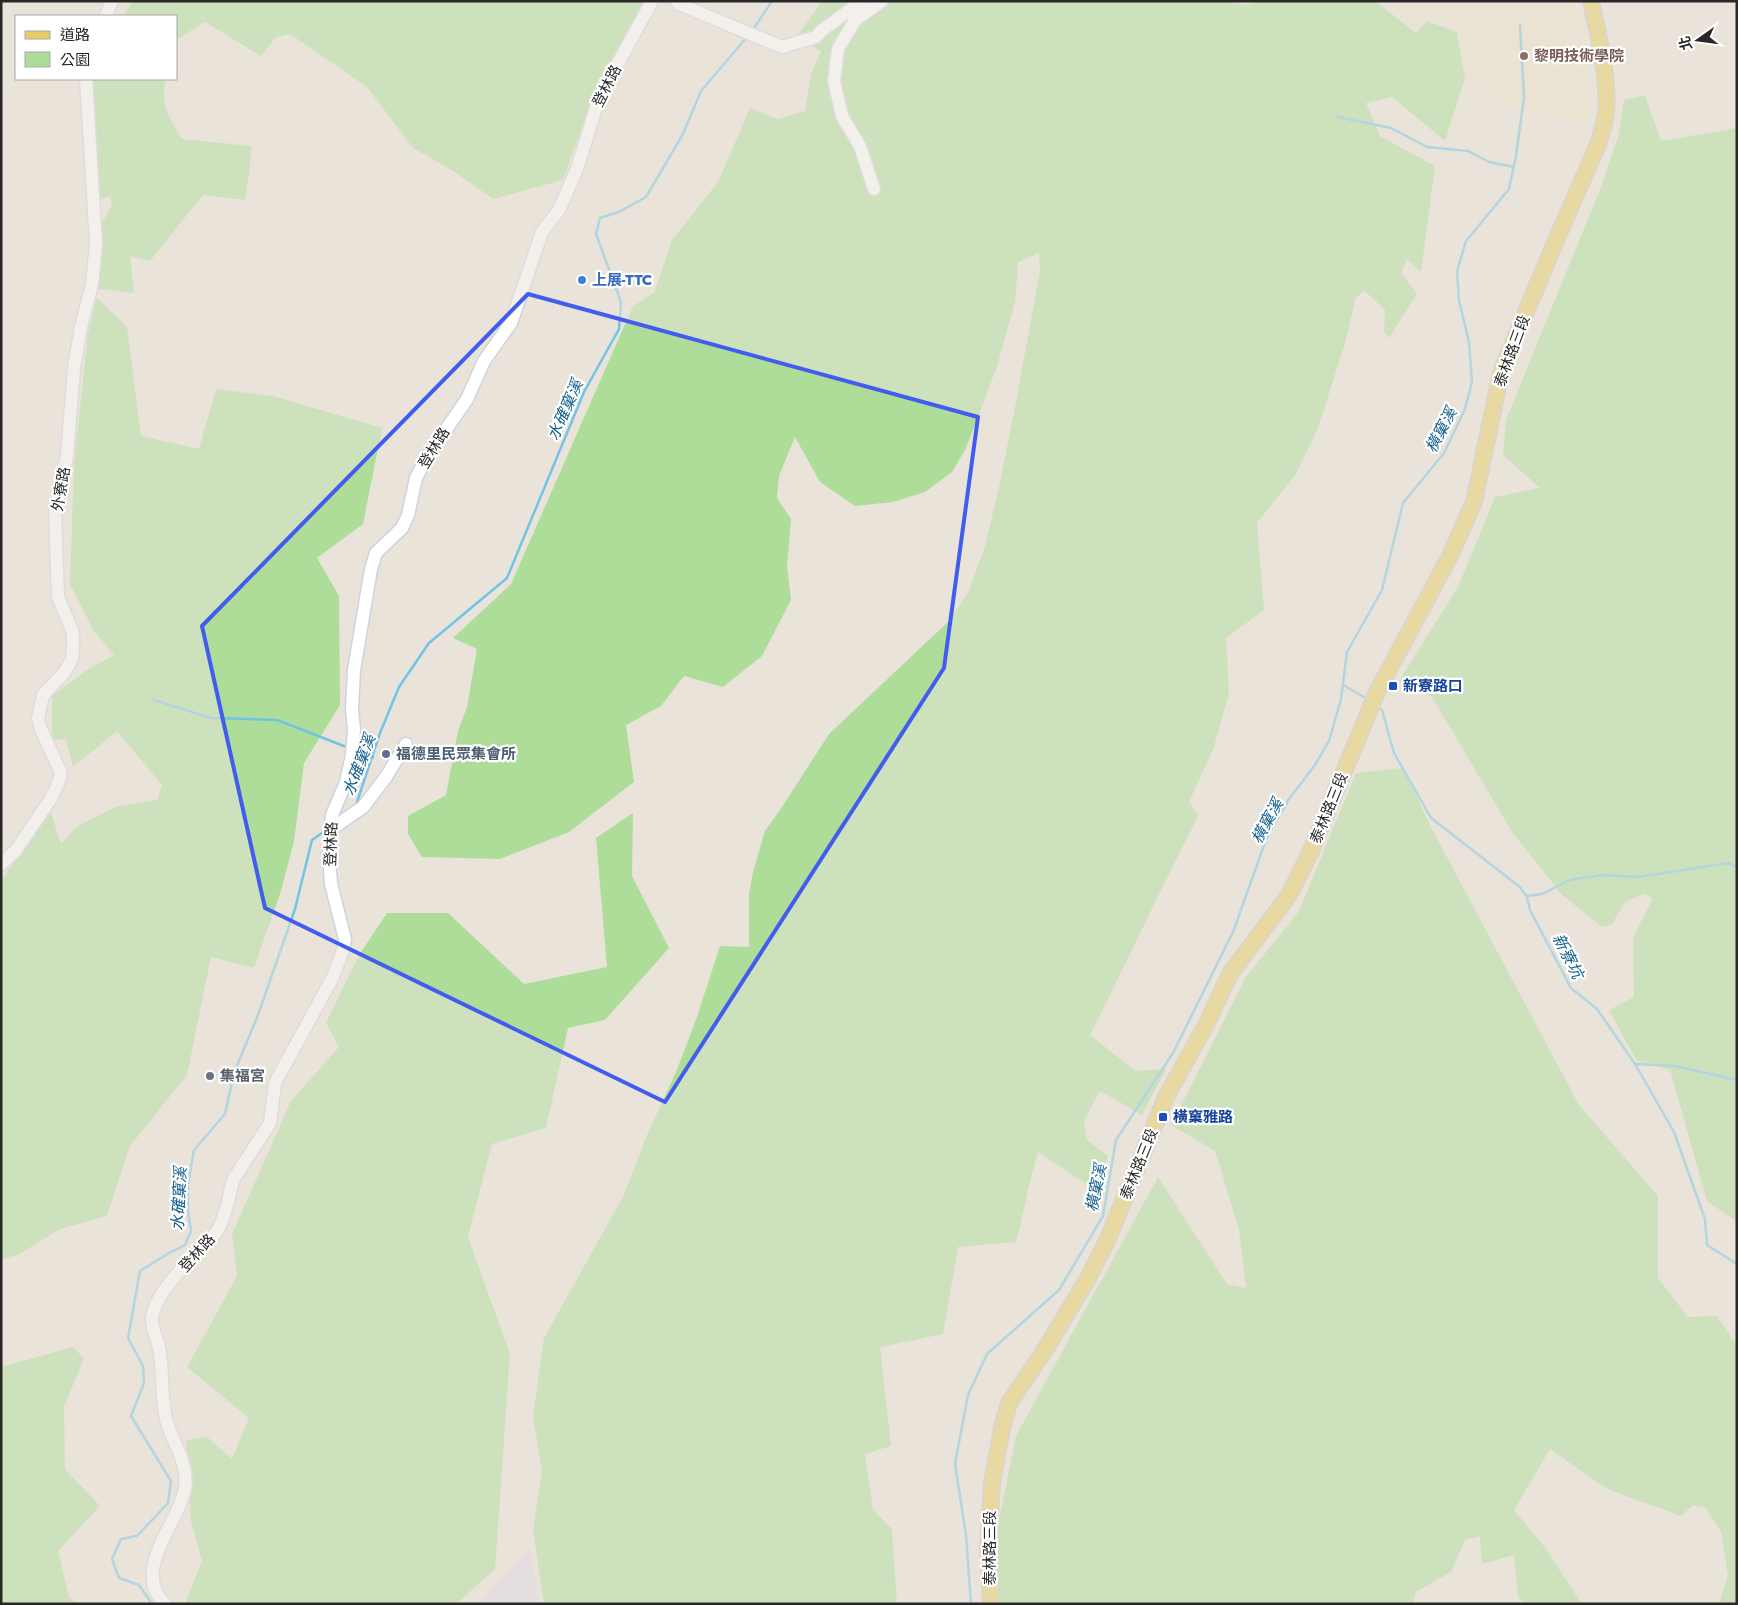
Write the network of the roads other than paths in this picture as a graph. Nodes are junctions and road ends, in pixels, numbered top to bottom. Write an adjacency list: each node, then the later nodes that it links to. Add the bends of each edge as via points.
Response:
1 (112, 1): 7 (street)
2 (652, 1): 11 (street, 登林路, via 599,98 577,168 559,210 542,232 511,323 484,361 467,399 426,459 416,478 402,528 376,553 354,670 352,755)
3 (677, 1): 4 (street, via 782,48 816,37)
4 (862, 1)
5 (882, 1): 9 (street, via 856,20 838,49 834,80 842,116 860,146)
6 (1591, 1): 14 (main road, 泰林路三段, via 1605,78 1606,112 1599,142 1501,372 1474,502 1450,556 1377,693 1289,896 1230,974 1166,1096 1107,1242 1043,1354 1009,1403 992,1484 988,1548)
7 (106, 15)
8 (86, 80): 12 (street, 外寮路, via 96,244 92,284 74,368 67,456 55,512 58,596 73,633 74,648 64,672 43,695 38,718 61,773 50,800 16,850)
9 (874, 189)
10 (406, 744): 11 (street, via 364,807)
11 (330, 825): 13 (street, 登林路, via 331,884 345,939 333,977 275,1084 270,1123 232,1180 216,1234 163,1290 152,1318 160,1348 167,1422 181,1456 186,1487 153,1564 155,1590)
12 (1, 865)
13 (165, 1604)
14 (991, 1604)

